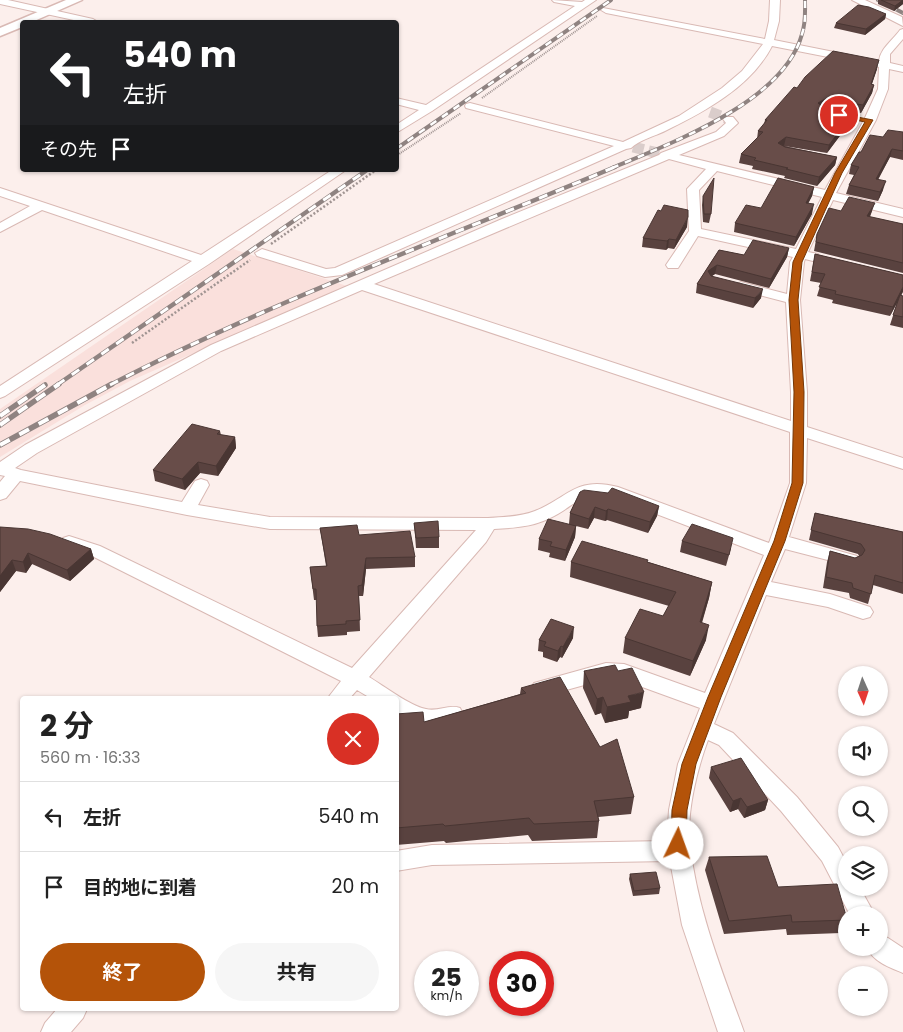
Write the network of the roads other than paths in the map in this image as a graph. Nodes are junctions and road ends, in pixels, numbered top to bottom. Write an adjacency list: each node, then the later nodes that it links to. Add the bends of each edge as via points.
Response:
1 (0, 0): 8 (street)
2 (76, 0): 8 (main road)
3 (557, 0): 6 (street)
4 (775, 0): 15 (street, via 775,18)
5 (857, 0): 12 (street)
6 (587, 3): 20 (street)
7 (606, 10): 15 (street)
8 (47, 12): 9 (main road); 10 (street)
9 (28, 20)
10 (84, 20)
11 (20, 23): 13 (main road)
12 (903, 23)
13 (0, 32)
14 (900, 40): 16 (street, via 885,53)
15 (768, 42): 16 (street); 21 (street, via 762,54 734,83)
16 (884, 65): 17 (street); 30 (street, via 883,89 841,161)
17 (903, 69)
18 (399, 102): 20 (street)
19 (470, 106): 25 (street)
20 (428, 110): 24 (street)
21 (696, 110): 22 (street); 25 (street)
22 (710, 112)
23 (730, 120): 26 (street, via 732,123 720,134)
24 (399, 128)
25 (628, 146): 35 (street, via 337,272 325,273)
26 (665, 155): 27 (street); 41 (street)
27 (714, 167): 30 (street); 34 (street, via 693,189)
28 (337, 172): 37 (street)
29 (0, 192): 31 (street)
30 (828, 196): 32 (street); 36 (street)
31 (40, 206): 33 (street); 37 (street)
32 (903, 213)
33 (0, 228)
34 (695, 231): 36 (street); 39 (street)
35 (262, 253)
36 (802, 254): 38 (street); 42 (street, via 797,262)
37 (204, 261): 43 (street)
38 (829, 261)
39 (673, 265)
40 (724, 282): 42 (street)
41 (362, 285): 44 (street); 46 (street, via 216,348 32,449)
42 (794, 300): 44 (street)
43 (0, 393)
44 (799, 430): 45 (street); 52 (street, via 798,483)
45 (903, 464)
46 (5, 470): 48 (street, via 7,484); 49 (street)
47 (201, 485): 49 (street)
48 (0, 494)
49 (187, 509): 50 (street, via 270,523)
50 (488, 524): 52 (street, via 541,516 579,491 594,488 612,491); 56 (street, via 480,538)
51 (52, 536): 56 (street, via 94,550)
52 (777, 547): 53 (street); 54 (street)
53 (851, 560)
54 (761, 587): 55 (street, via 830,601); 60 (street)
55 (864, 612)
56 (354, 678): 58 (street); 59 (street)
57 (523, 694): 60 (street, via 606,671 624,672)
58 (339, 696)
59 (384, 696)
60 (712, 704): 63 (street)
61 (399, 705): 62 (street, via 432,720)
62 (468, 710)
63 (704, 728): 64 (street, via 689,764 680,810); 66 (street, via 726,739 789,804 830,854)
64 (680, 851): 65 (street, via 432,855); 71 (street, via 694,925)
65 (399, 860)
66 (838, 869)
67 (888, 954): 68 (street)
68 (903, 961)
69 (72, 1011): 70 (street)
70 (54, 1032)
71 (731, 1032)

